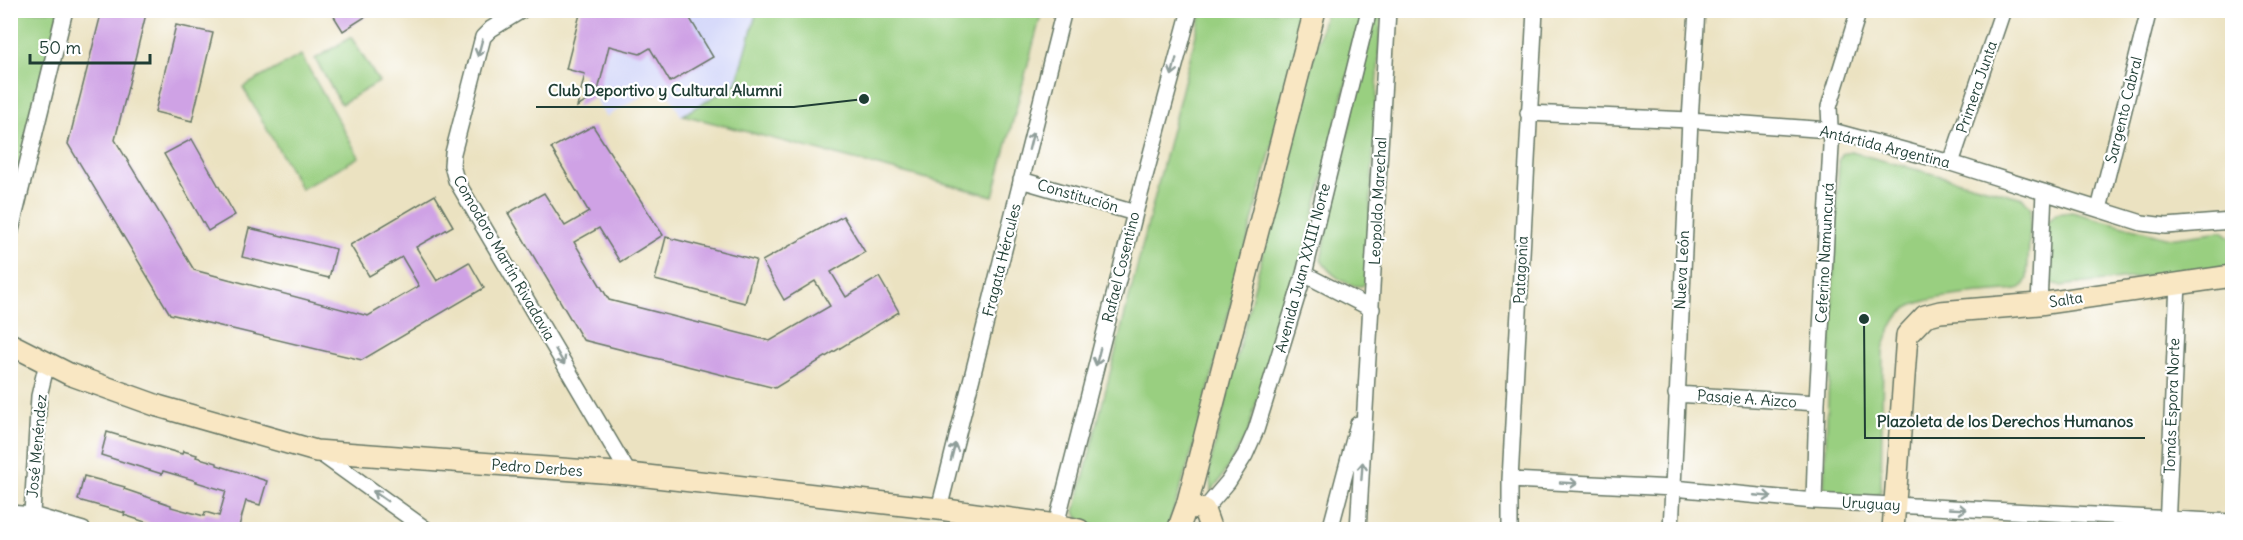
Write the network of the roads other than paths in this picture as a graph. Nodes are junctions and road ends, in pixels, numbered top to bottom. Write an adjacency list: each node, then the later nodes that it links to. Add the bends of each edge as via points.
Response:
1 (65, 10): 22 (street)
2 (522, 10): 34 (street, Comodoro Martín Rivadavia, one-way to 34, via 483,37 452,165 456,180)
3 (1064, 10): 17 (street, Fragata Hércules, one-way to 3)
4 (1190, 10): 20 (street, Rafael Cosentino, one-way to 20)
5 (1315, 10): 41 (main road, Avenida Juan XXIII Norte)
6 (1369, 10): 23 (street, Avenida Juan XXIII Norte)
7 (1388, 10): 27 (street, Leopoldo Marechal)
8 (1535, 10): 13 (street, Patagonia)
9 (1697, 10): 14 (street, Nueva León)
10 (1859, 10): 15 (street, Ceferino Namuncurá, via 1829,107)
11 (2003, 10): 16 (street, Primera Junta)
12 (2149, 10): 19 (street, Sargento Cabral)
13 (1528, 114): 14 (street, Antártida Argentina); 35 (street, Patagonia)
14 (1690, 120): 15 (street, Antártida Argentina); 31 (street, Nueva León)
15 (1829, 130): 16 (street, Antártida Argentina); 32 (street, Ceferino Namuncurá)
16 (1951, 163): 18 (street, Antártida Argentina)
17 (1021, 180): 20 (street, Constitución); 39 (street, Fragata Hércules, one-way to 17)
18 (2044, 192): 19 (street, Antártida Argentina); 26 (street)
19 (2099, 209): 21 (street, Antártida Argentina, via 2166,226)
20 (1135, 213): 44 (street, Rafael Cosentino, one-way to 44)
21 (2232, 221)
22 (10, 234)
23 (1304, 274): 27 (street); 41 (street, Avenida Juan XXIII Norte, via 1256,430 1228,482)
24 (2232, 276): 25 (main road, Salta)
25 (2178, 283): 26 (main road, Salta); 45 (street, Tomás Espora Norte)
26 (2039, 304): 38 (main road, Salta, via 1940,312 1925,316 1907,335)
27 (1372, 309): 30 (street, Leopoldo Marechal)
28 (10, 344): 29 (main road, Pedro Derbes)
29 (47, 363): 33 (main road, Pedro Derbes, via 158,406); 42 (street, José Menéndez, via 39,396)
30 (1367, 392): 50 (street, Leopoldo Marechal); 51 (street, Leopoldo Marechal, one-way to 30)
31 (1676, 394): 32 (street, Pasaje A. Aizco); 36 (street, Nueva León)
32 (1817, 403): 37 (street, Ceferino Namuncurá)
33 (316, 451): 34 (main road, Pedro Derbes); 47 (street, one-way to 33)
34 (629, 474): 39 (main road, Pedro Derbes)
35 (1510, 480): 36 (street, Uruguay, one-way to 36); 52 (street, Patagonia)
36 (1673, 488): 37 (street, Uruguay, one-way to 37); 53 (street, Nueva León)
37 (1814, 501): 38 (street, Uruguay)
38 (1895, 505): 45 (street, Uruguay, one-way to 45); 54 (main road)
39 (939, 509): 44 (main road, Pedro Derbes)
40 (10, 513): 42 (street)
41 (1201, 515): 49 (main road, Avenida Juan XXIII Norte)
42 (32, 522): 46 (street)
43 (2232, 522): 45 (street, Uruguay)
44 (1056, 525): 48 (main road, Pedro Derbes)
45 (2168, 525)
46 (83, 530)
47 (427, 530)
48 (1079, 530)
49 (1178, 530)
50 (1330, 530)
51 (1358, 530)
52 (1510, 530)
53 (1671, 530)
54 (1893, 530)

